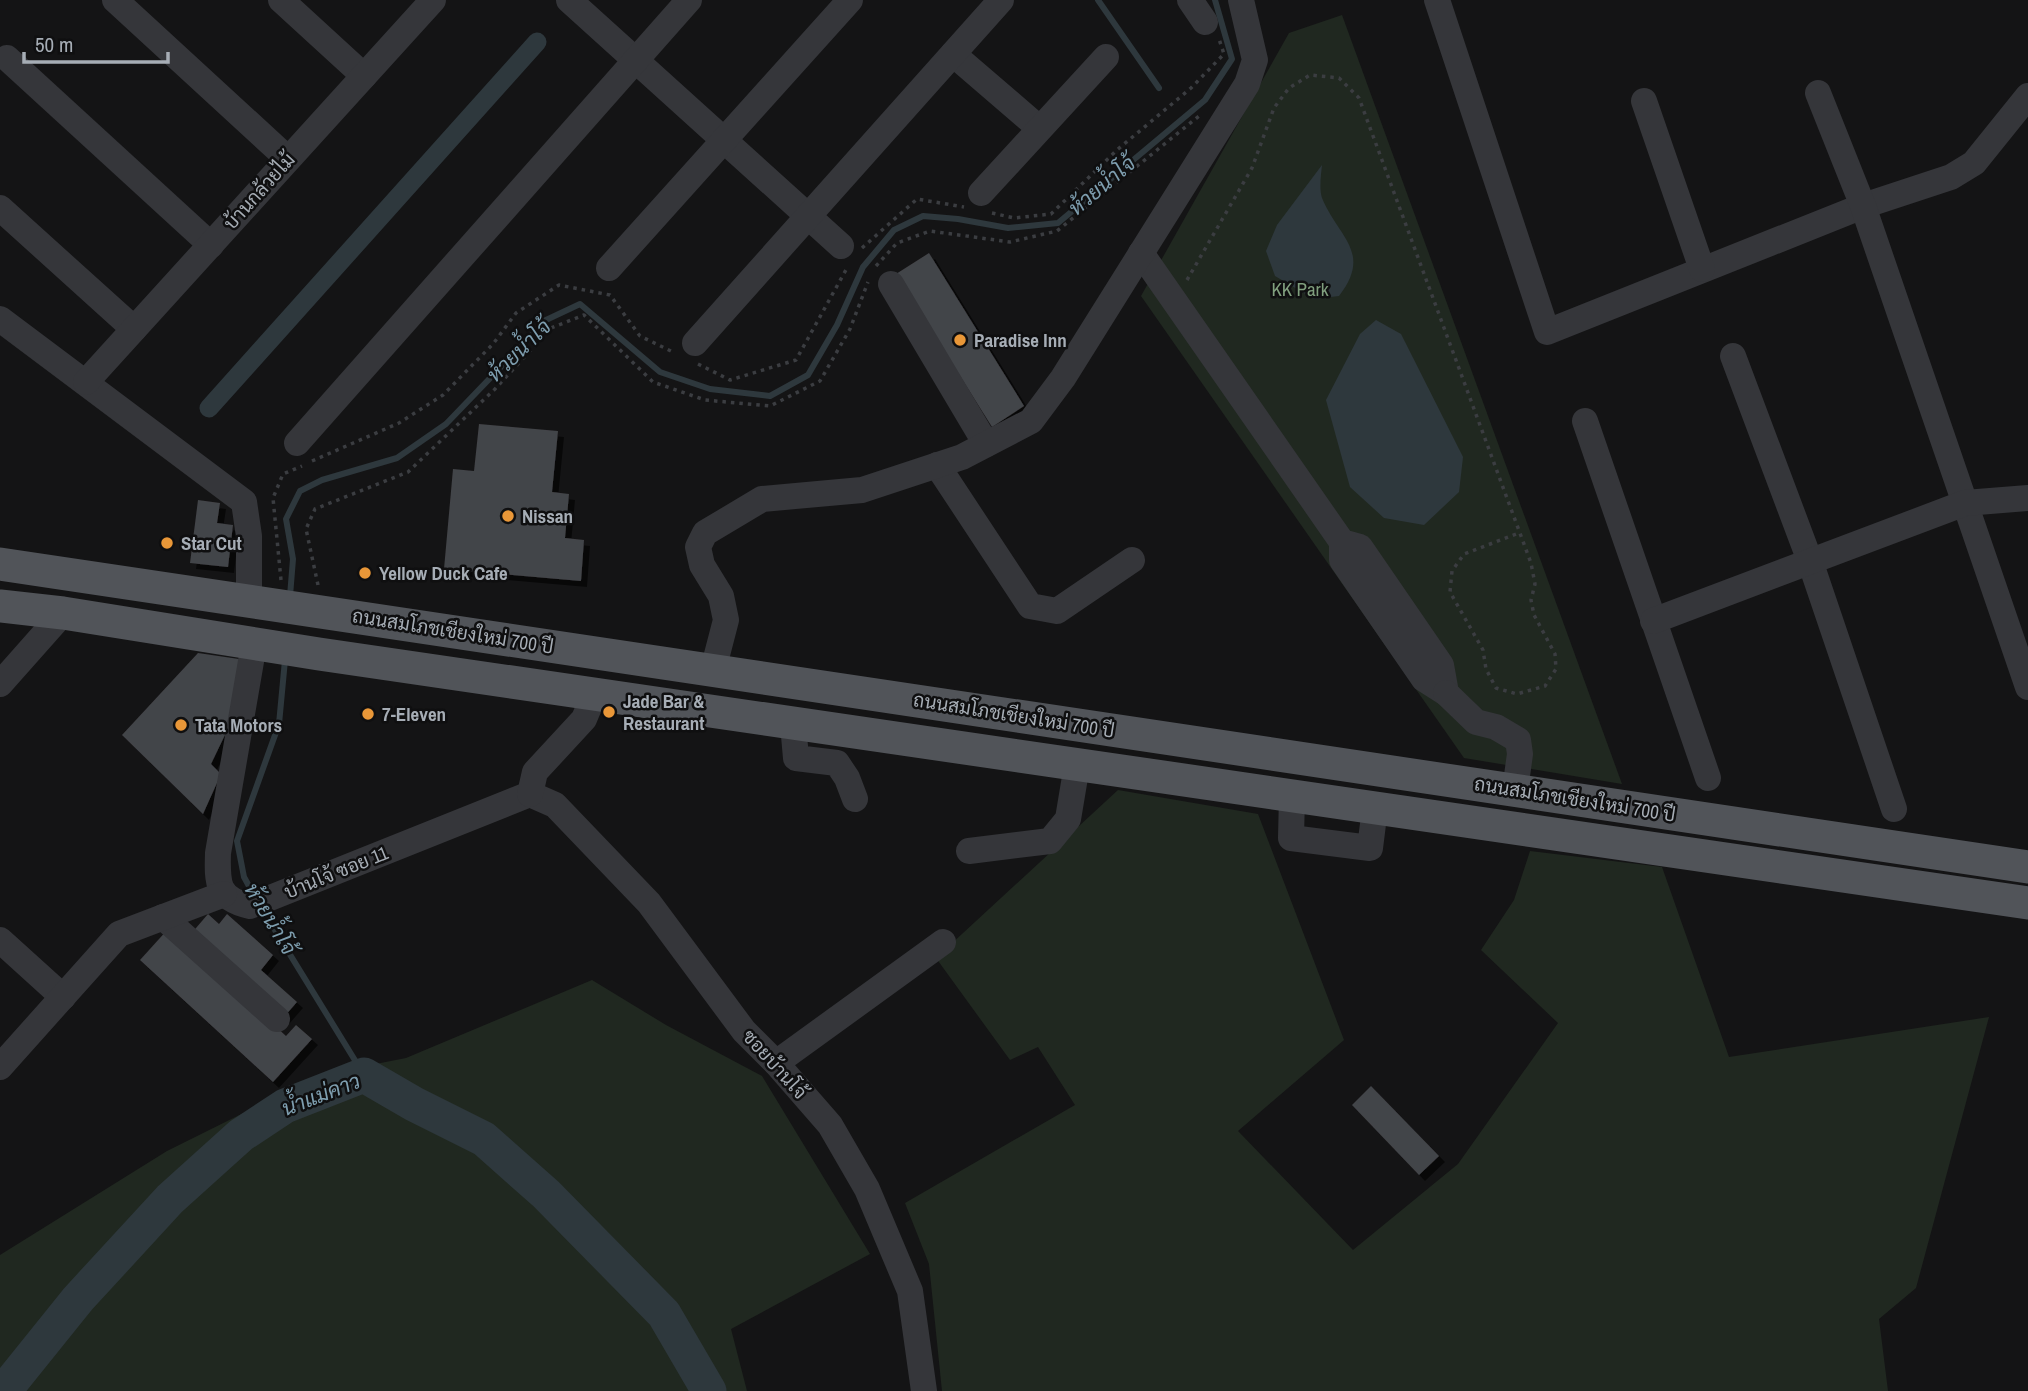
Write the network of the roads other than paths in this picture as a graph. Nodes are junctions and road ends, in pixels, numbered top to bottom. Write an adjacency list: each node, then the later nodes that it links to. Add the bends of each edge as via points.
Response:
1 (115, 0): 22 (street)
2 (281, 0): 16 (street)
3 (433, 0): 16 (street, บ้านกล้วยไม้)
4 (569, 0): 15 (street)
5 (689, 0): 15 (street)
6 (850, 0): 21 (street)
7 (1001, 0): 12 (street)
8 (1191, 0): 11 (street)
9 (1241, 0): 29 (street, via 1255,60 1247,84)
10 (1437, 0): 31 (street, via 1547,332)
11 (1205, 22)
12 (953, 54): 20 (street); 26 (street)
13 (1106, 57): 20 (street)
14 (7, 58): 27 (street)
15 (635, 60): 21 (street); 39 (street)
16 (364, 76): 22 (street, บ้านกล้วยไม้)
17 (1818, 93): 24 (street)
18 (2028, 96): 24 (street, via 1973,163 1951,177)
19 (1644, 101): 31 (street)
20 (1039, 128): 23 (street)
21 (724, 140): 26 (street); 30 (street)
22 (288, 159): 27 (street, บ้านกล้วยไม้)
23 (981, 193)
24 (1863, 206): 31 (street); 43 (street)
25 (0, 208): 34 (street)
26 (808, 216): 28 (street); 35 (street)
27 (211, 244): 34 (street, บ้านกล้วยไม้)
28 (841, 246)
29 (1141, 253): 40 (street, via 1031,421); 59 (street, via 1342,542 1342,560 1424,679 1476,722 1518,740)
30 (609, 268)
31 (1702, 269)
32 (891, 284): 40 (street)
33 (0, 319): 37 (street)
34 (134, 329): 37 (street, บ้านกล้วยไม้)
35 (695, 343)
36 (1732, 356): 45 (street)
37 (86, 383): 47 (street, via 244,502)
38 (1585, 421): 50 (street)
39 (297, 443)
40 (986, 444): 41 (street)
41 (937, 465): 44 (street, via 1030,606 1057,611); 52 (street, via 862,490 762,499 705,533 698,547 702,565 721,596 726,620)
42 (2028, 498): 43 (street)
43 (1965, 503): 45 (street); 54 (street)
44 (1132, 561)
45 (1810, 561): 50 (street); 62 (street)
46 (0, 564): 47 (main road, ถนนสมโภชเชียงใหม่ 700 ปี)
47 (263, 602): 52 (main road, ถนนสมโภชเชียงใหม่ 700 ปี, via 321,599)
48 (0, 606): 49 (main road, ถนนสมโภชเชียงใหม่ 700 ปี)
49 (63, 613): 51 (main road, ถนนสมโภชเชียงใหม่ 700 ปี); 53 (street)
50 (1653, 621): 58 (street)
51 (261, 645): 55 (main road, ถนนสมโภชเชียงใหม่ 700 ปี); 65 (street, via 218,853 217,880)
52 (713, 670): 59 (main road, ถนนสมโภชเชียงใหม่ 700 ปี)
53 (0, 684)
54 (2028, 687)
55 (594, 695): 56 (main road, ถนนสมโภชเชียงใหม่ 700 ปี); 60 (street, via 584,719 535,772)
56 (793, 723): 57 (main road, ถนนสมโภชเชียงใหม่ 700 ปี); 61 (street, via 796,758 837,763)
57 (1077, 765): 63 (street, via 1069,819 1050,841); 66 (main road, ถนนสมโภชเชียงใหม่ 700 ปี)
58 (1708, 778)
59 (1515, 790): 64 (main road, ถนนสมโภชเชียงใหม่ 700 ปี)
60 (530, 794): 65 (street, บ้านโจ้ ซอย 11, via 260,902 234,903); 72 (street, ซอยบ้านโจ้, via 555,805 649,903 744,1031)
61 (855, 799)
62 (1894, 809)
63 (969, 851)
64 (2028, 867)
65 (224, 894): 67 (street)
66 (2028, 903)
67 (163, 916): 70 (street, via 119,934); 71 (street)
68 (0, 940): 70 (street)
69 (943, 942): 72 (street)
70 (63, 997): 73 (street)
71 (277, 1019)
72 (776, 1063): 74 (street, ซอยบ้านโจ้, via 830,1125 867,1189 910,1291)
73 (0, 1067)
74 (924, 1391)

